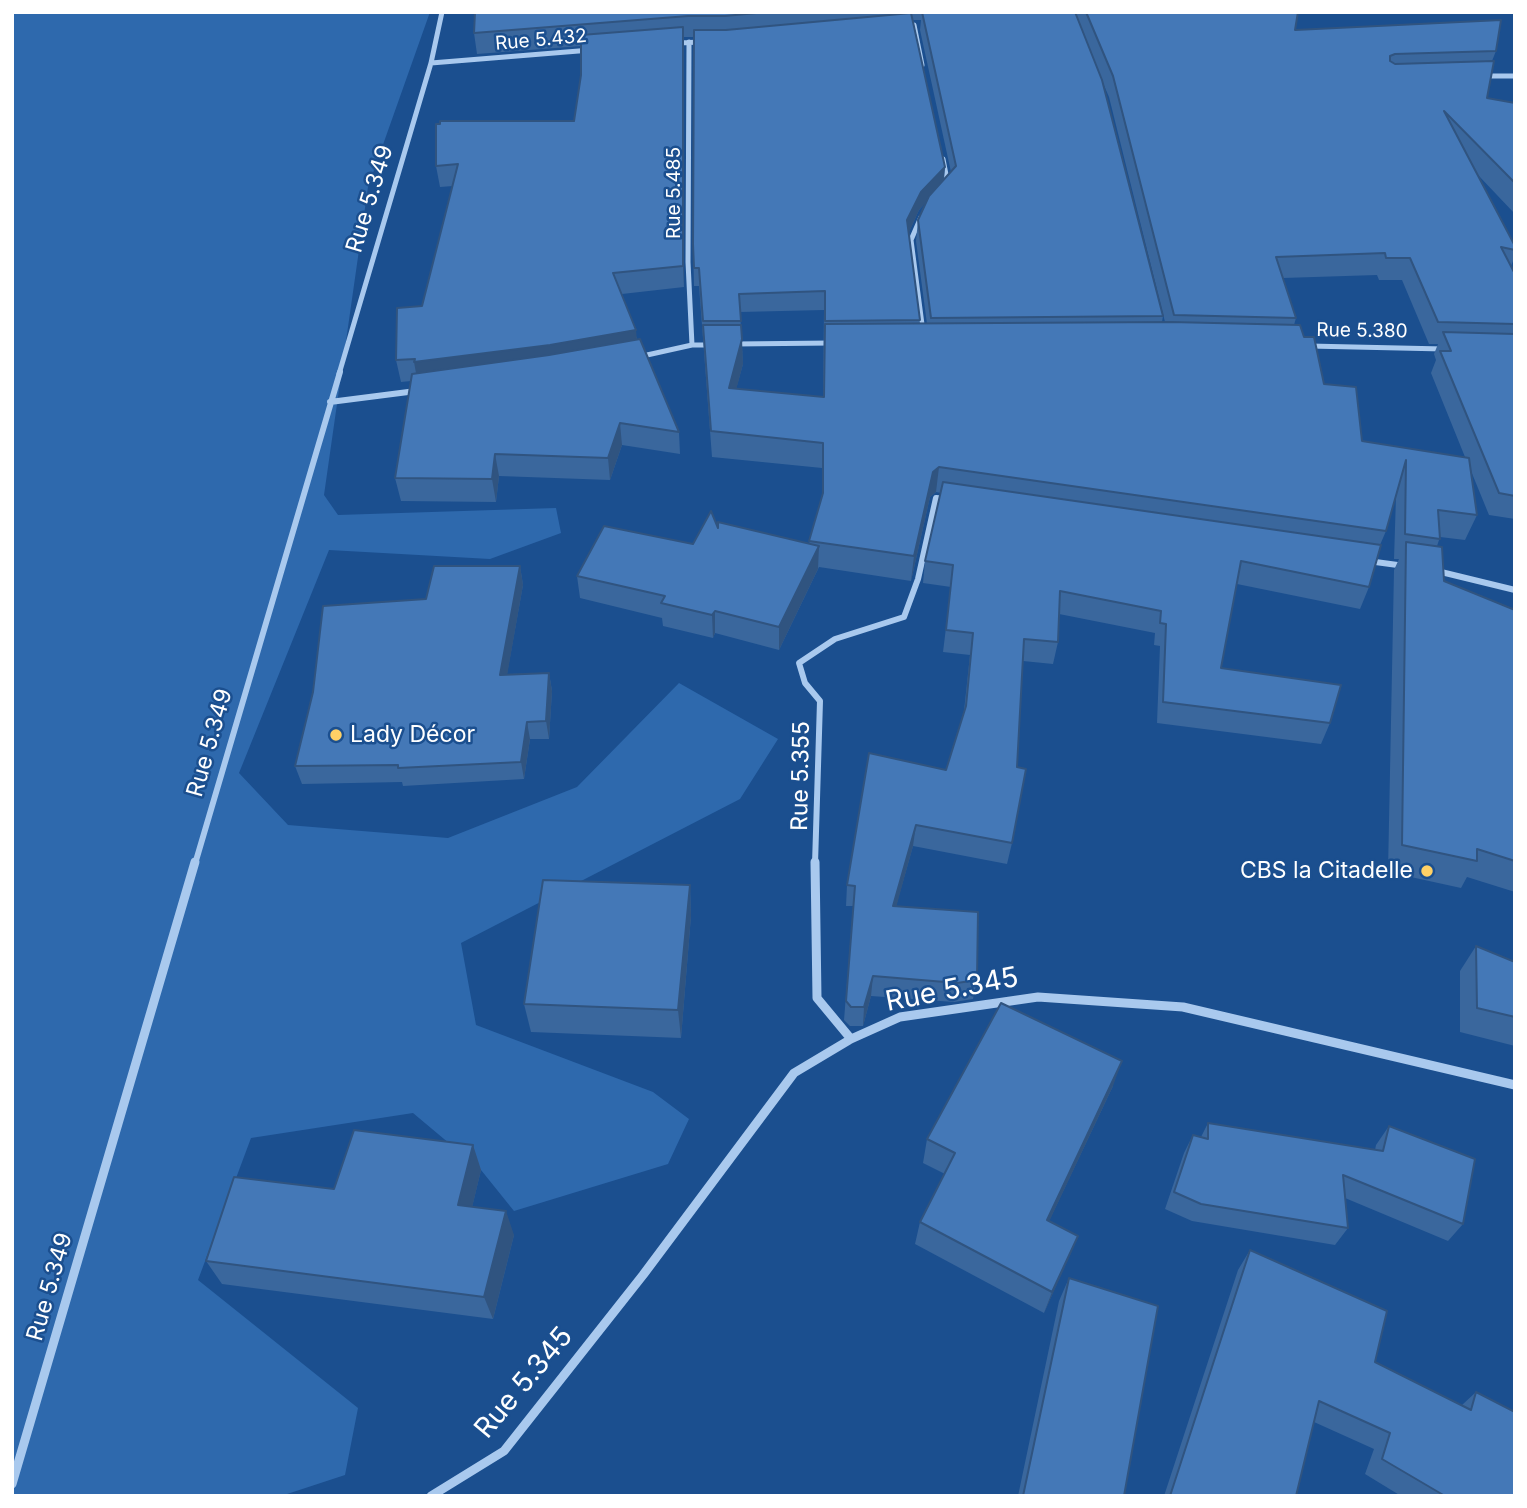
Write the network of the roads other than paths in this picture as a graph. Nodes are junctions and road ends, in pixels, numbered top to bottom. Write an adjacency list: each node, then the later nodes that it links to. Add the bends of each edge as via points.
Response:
1 (442, 12): 9 (street, Rue 5.349)
2 (927, 24): 3 (street)
3 (914, 25): 4 (street); 12 (street)
4 (901, 26)
5 (689, 42): 6 (street); 7 (street); 19 (street, Rue 5.485)
6 (714, 42)
7 (675, 43)
8 (594, 50): 9 (street, Rue 5.432)
9 (431, 63): 25 (street, Rue 5.349)
10 (1478, 76): 11 (street)
11 (1515, 76)
12 (925, 79)
13 (940, 146): 14 (street, via 949,187)
14 (940, 195)
15 (923, 213): 16 (street, via 911,240)
16 (924, 342)
17 (846, 343): 18 (street)
18 (731, 344)
19 (692, 345): 20 (street); 23 (street)
20 (718, 345)
21 (1299, 345): 22 (street, Rue 5.380)
22 (1447, 349)
23 (629, 358)
24 (424, 390): 25 (street)
25 (330, 402): 33 (street, Rue 5.349)
26 (964, 502): 31 (street, Rue 5.355, via 936,498 918,579 904,617 859,628 814,649 799,663 805,682 820,701 814,907 817,999)
27 (1363, 560): 28 (street)
28 (1419, 568)
29 (1432, 570): 30 (street)
30 (1515, 590)
31 (850, 1039): 32 (street, Rue 5.345, via 900,1017 948,1009 1038,997 1104,1001 1183,1007); 34 (street, Rue 5.345, via 794,1073 504,1451)
32 (1515, 1085)
33 (12, 1484)
34 (431, 1496)

